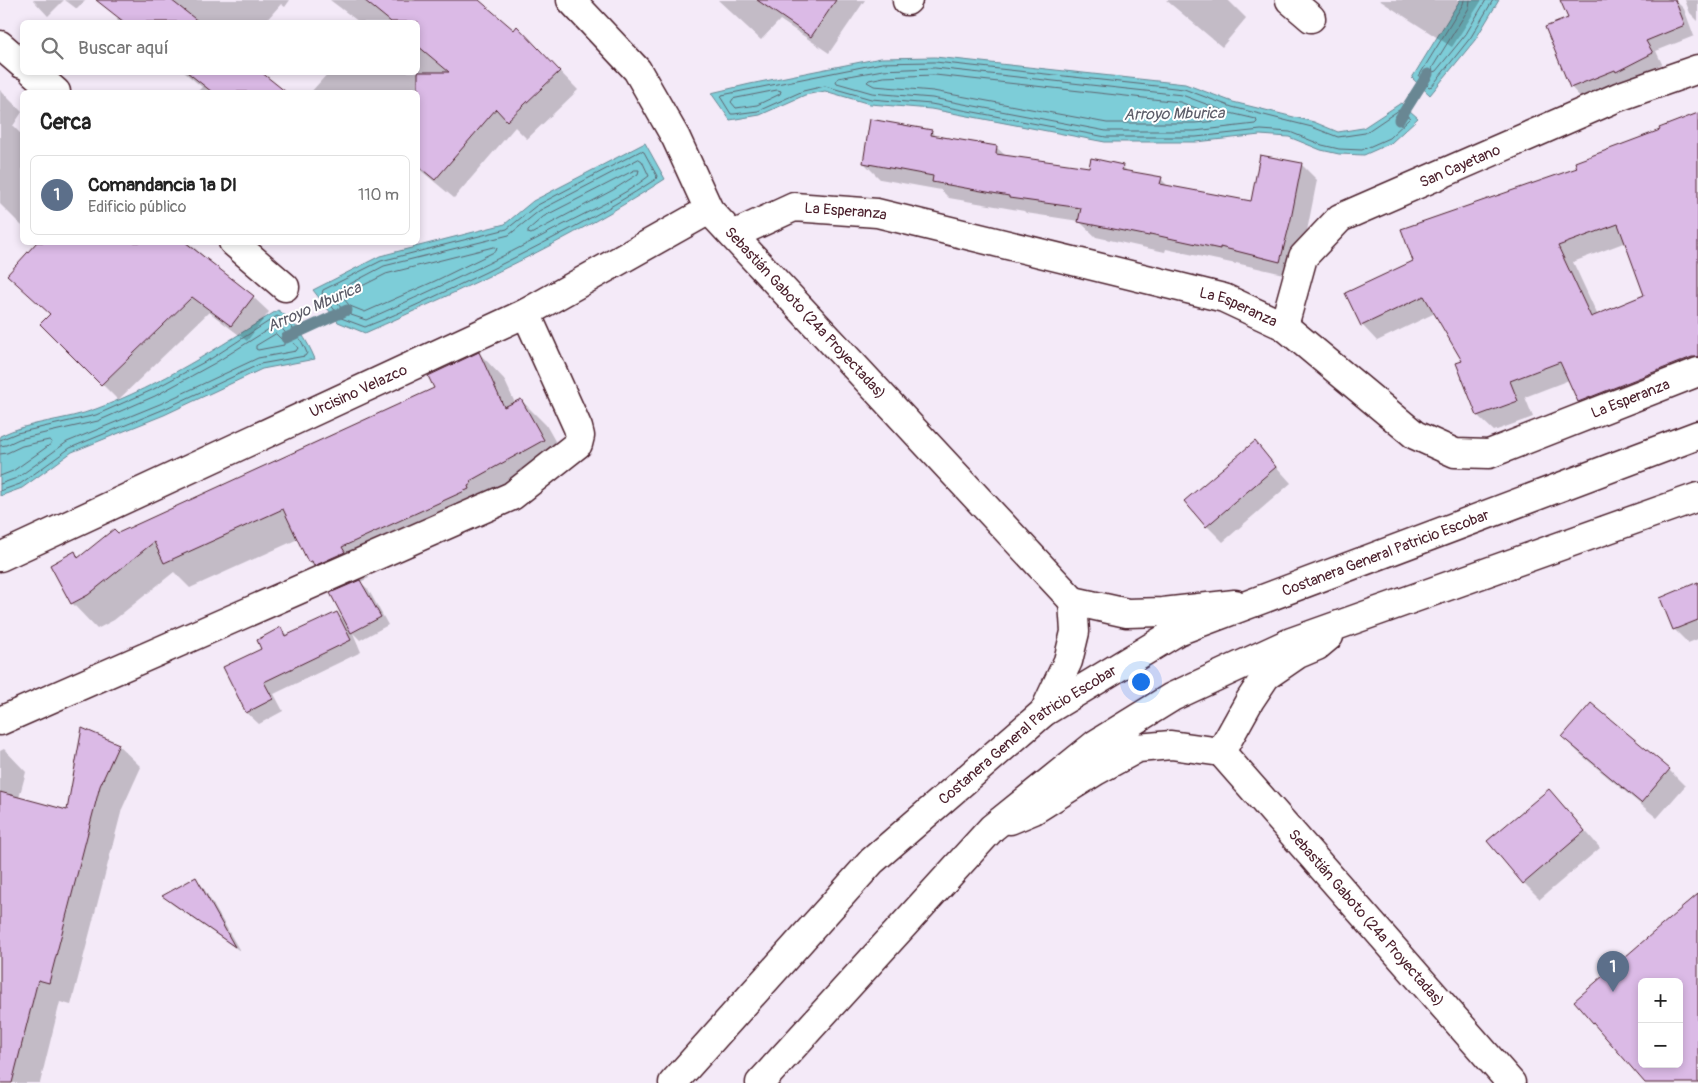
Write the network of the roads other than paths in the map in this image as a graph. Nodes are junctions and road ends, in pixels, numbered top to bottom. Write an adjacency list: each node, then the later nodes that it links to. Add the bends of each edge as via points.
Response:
1 (571, 0): 9 (main road, Sebastián Gaboto (24ª Proyectadas), via 637,70 676,138)
2 (1290, 0): 3 (main road)
3 (1311, 18)
4 (0, 45): 5 (main road)
5 (20, 62)
6 (1698, 69): 14 (main road, San Cayetano, via 1618,97 1340,218 1303,257)
7 (36, 75): 8 (main road)
8 (54, 90)
9 (710, 210): 10 (main road, Sebastián Gaboto (24ª Proyectadas)); 13 (main road, Urcisino Velazco)
10 (733, 235): 14 (main road, La Esperanza, via 794,207 877,213 1224,298); 20 (main road, Sebastián Gaboto (24ª Proyectadas))
11 (236, 245): 12 (main road)
12 (285, 287)
13 (526, 313): 18 (main road, Urcisino Velazco); 23 (main road, via 580,436 578,444 512,496)
14 (1284, 326): 15 (main road, La Esperanza, via 1416,435 1455,453 1490,454)
15 (1698, 372)
16 (1698, 435): 19 (main road, Costanera General Patricio Escobar)
17 (1698, 497): 21 (main road)
18 (0, 557)
19 (1258, 600): 20 (main road, via 1163,612 1127,612); 22 (main road, Costanera General Patricio Escobar, via 1178,631)
20 (1074, 601): 22 (main road, via 1075,632 1068,661)
21 (1348, 621): 24 (main road, via 1317,646 1298,654 1266,676); 25 (main road, via 1291,642 1172,697 1096,744)
22 (1044, 712): 26 (main road, Costanera General Patricio Escobar, via 872,861)
23 (0, 721)
24 (1221, 752): 25 (main road, via 1171,745 1138,748 1034,810); 28 (main road, Sebastián Gaboto (24ª Proyectadas))
25 (992, 828): 27 (main road)
26 (673, 1083)
27 (760, 1083)
28 (1510, 1083)

